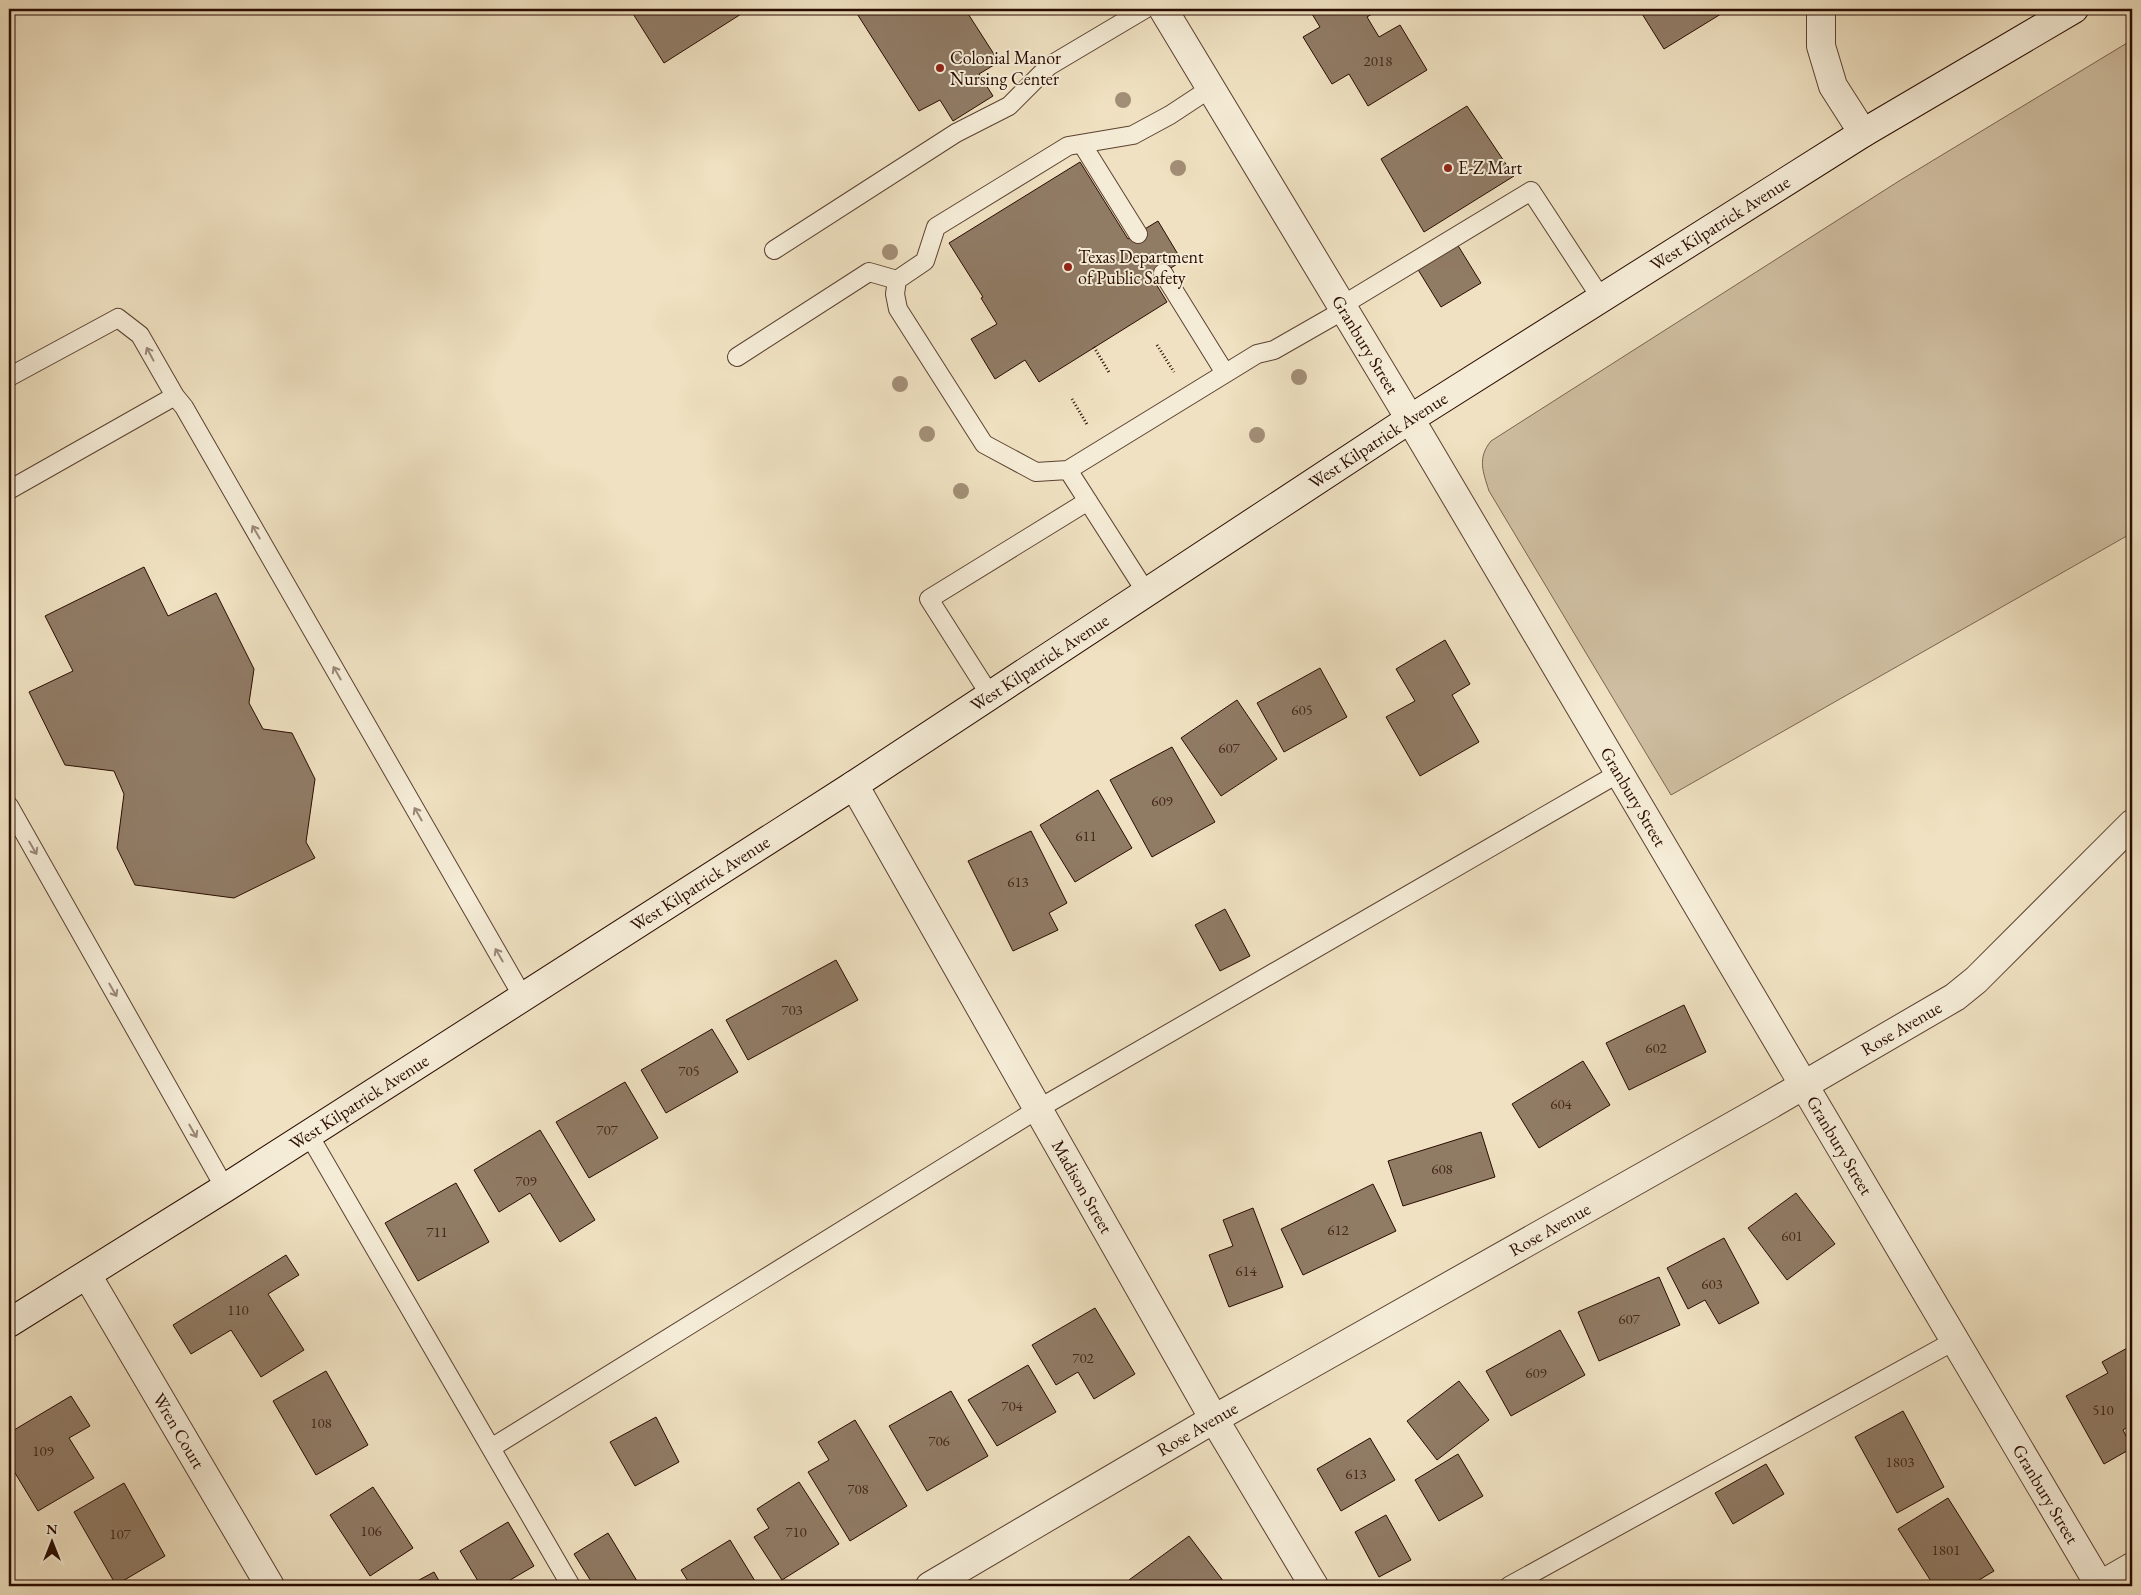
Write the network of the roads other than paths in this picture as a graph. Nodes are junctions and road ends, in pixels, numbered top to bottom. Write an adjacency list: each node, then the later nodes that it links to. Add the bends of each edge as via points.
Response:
1 (1145, 9): 9 (lane, via 1049,66 1009,106 956,133)
2 (1163, 9): 5 (street, Granbury Street)
3 (1821, 9): 6 (street, via 1821,46 1833,86)
4 (2074, 9): 6 (street, West Kilpatrick Avenue)
5 (1211, 88): 7 (lane, via 1133,135); 13 (street, Granbury Street)
6 (1863, 133): 12 (street, West Kilpatrick Avenue)
7 (1082, 144): 8 (lane); 11 (lane, via 1068,146 936,227 925,262)
8 (1138, 234)
9 (774, 250)
10 (1163, 273): 15 (lane)
11 (897, 280): 14 (lane, via 869,272); 19 (lane, via 894,294 898,309 984,444 1036,472)
12 (1601, 298): 13 (lane, via 1532,191); 18 (street, West Kilpatrick Avenue)
13 (1342, 308): 15 (lane, via 1274,350 1257,354); 18 (street, Granbury Street)
14 (737, 357)
15 (1225, 373): 19 (lane)
16 (9, 377): 17 (lane, one-way to 16, via 140,335 118,318)
17 (175, 396): 20 (lane); 28 (lane, one-way to 17)
18 (1410, 419): 22 (street, West Kilpatrick Avenue); 24 (street, Granbury Street)
19 (1068, 470): 21 (lane)
20 (9, 490)
21 (1088, 501): 22 (lane); 23 (lane, via 929,599)
22 (1146, 592): 23 (street, West Kilpatrick Avenue)
23 (990, 695): 25 (street, West Kilpatrick Avenue)
24 (1619, 773): 29 (street, Granbury Street); 30 (lane)
25 (854, 785): 28 (street, West Kilpatrick Avenue); 30 (street, Madison Street)
26 (9, 806): 32 (lane, one-way to 32)
27 (2132, 824): 29 (street, Rose Avenue, via 1976,980 1954,997)
28 (523, 997): 31 (street, West Kilpatrick Avenue)
29 (1804, 1086): 35 (street, Granbury Street); 36 (street, Rose Avenue)
30 (1038, 1109): 36 (street, Madison Street); 37 (lane)
31 (309, 1135): 32 (street, West Kilpatrick Avenue); 37 (lane)
32 (225, 1188): 33 (street, West Kilpatrick Avenue)
33 (87, 1275): 34 (street, West Kilpatrick Avenue); 39 (street, Wren Court)
34 (9, 1323)
35 (1954, 1341): 43 (lane); 44 (street, Granbury Street)
36 (1214, 1418): 41 (street, Rose Avenue); 42 (street, Madison Street)
37 (491, 1448): 40 (lane)
38 (2132, 1567): 44 (street)
39 (270, 1586)
40 (571, 1586)
41 (930, 1586)
42 (1314, 1586)
43 (1509, 1586)
44 (2100, 1586)

